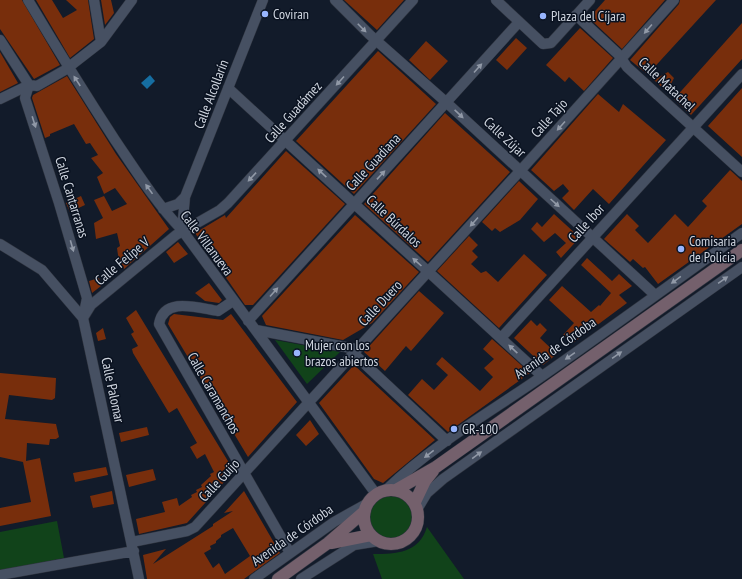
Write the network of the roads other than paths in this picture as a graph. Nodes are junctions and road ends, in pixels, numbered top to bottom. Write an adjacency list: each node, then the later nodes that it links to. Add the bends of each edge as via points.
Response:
1 (28, 0): 19 (street, Calle Villanueva)
2 (94, 0): 16 (street)
3 (132, 0): 16 (street)
4 (255, 0): 11 (street)
5 (263, 0): 11 (street, Calle Alcollarín)
6 (335, 0): 15 (street, Calle Zújar, one-way to 15)
7 (413, 0): 15 (street, Calle Guadámez)
8 (496, 0): 13 (street)
9 (590, 0): 12 (street)
10 (674, 0): 18 (street, Calle Tajo, one-way to 18)
11 (257, 12): 22 (street, Calle Alcollarín)
12 (576, 15): 13 (street, via 551,43 543,44); 18 (street, Calle Matachel)
13 (519, 22): 24 (street, Calle Guadiana, one-way to 13)
14 (0, 40): 17 (street)
15 (376, 41): 24 (street, Calle Zújar); 26 (street, Calle Guadámez, one-way to 26)
16 (101, 42): 19 (street)
17 (4, 52): 21 (street)
18 (621, 59): 25 (street, Calle Matachel); 27 (street, Calle Tajo, one-way to 27)
19 (68, 68): 21 (street, via 37,86); 31 (street, Calle Villanueva, one-way to 19)
20 (742, 74): 25 (street, Calle Ibor)
21 (29, 85): 23 (street); 41 (street, Calle Cantarranas, one-way to 41, via 25,98 87,298)
22 (228, 88): 26 (street, Calle Búrdalos); 29 (street, Calle Alcollarín)
23 (0, 99)
24 (447, 103): 27 (street, Calle Zújar, one-way to 27); 30 (street, Calle Guadiana, one-way to 24)
25 (693, 127): 28 (street, Calle Matachel); 34 (street, Calle Ibor)
26 (286, 140): 30 (street, Calle Búrdalos, one-way to 26); 32 (street, Calle Guadámez, one-way to 32, via 220,210)
27 (520, 172): 34 (street, Calle Zújar, one-way to 34); 38 (street, Calle Tajo, one-way to 38)
28 (742, 172)
29 (185, 197): 31 (street, via 178,204); 32 (street, Calle Alcollarín)
30 (354, 203): 38 (street, Calle Búrdalos, one-way to 30); 42 (street, Calle Guadiana, one-way to 30)
31 (163, 209): 32 (street, Calle Villanueva)
32 (182, 230): 40 (street, Calle Villanueva); 41 (street, Calle Felipe V, via 91,305)
33 (742, 233): 39 (street, Avenida de Córdoba, one-way to 39)
34 (592, 237): 39 (street, Calle Zújar); 44 (street, Calle Ibor)
35 (0, 244): 41 (street, Calle Palomar, via 42,270)
36 (742, 250): 49 (street, Avenida de Córdoba)
37 (742, 266): 52 (street, one-way to 37, via 443,479)
38 (429, 272): 44 (street, Calle Búrdalos); 45 (street, Calle Duero)
39 (656, 295): 46 (street, Avenida de Córdoba, one-way to 46)
40 (233, 301): 42 (street, Calle Villanueva); 50 (street, Calle Caramanchos, via 218,311 174,306 160,315 159,324)
41 (83, 318): 55 (street, Calle Palomar)
42 (248, 321): 43 (street, Calle Villanueva)
43 (256, 330): 45 (street); 47 (street, Calle Villanueva)
44 (501, 338): 46 (street, Calle Búrdalos, one-way to 44)
45 (354, 351): 47 (street, Calle Duero); 48 (street)
46 (542, 376): 48 (street, Avenida de Córdoba)
47 (308, 402): 50 (street, Calle Guijo); 51 (street, Calle Villanueva)
48 (447, 441): 51 (street, Avenida de Córdoba, one-way to 51)
49 (436, 467): 51 (street, Avenida de Córdoba); 52 (street, Avenida de Córdoba, via 425,480)
50 (244, 473): 55 (street, Calle Guijo, via 195,527); 56 (street, Calle Caramanchos)
51 (378, 497): 52 (street, via 403,492); 53 (street, via 365,523); 54 (street, Avenida de Córdoba); 56 (street, Avenida de Córdoba, via 334,522)
52 (416, 505): 53 (street, via 417,525 414,533 407,539 392,544)
53 (375, 538): 54 (street, Avenida de Córdoba, via 344,539); 61 (street, via 354,545)
54 (328, 544): 60 (street, Avenida de Córdoba)
55 (133, 547): 57 (street, Calle Guijo); 58 (street, Calle Palomar)
56 (290, 553): 59 (street, Avenida de Córdoba)
57 (0, 575)
58 (139, 579)
59 (254, 579)
60 (278, 579)
61 (301, 579)

